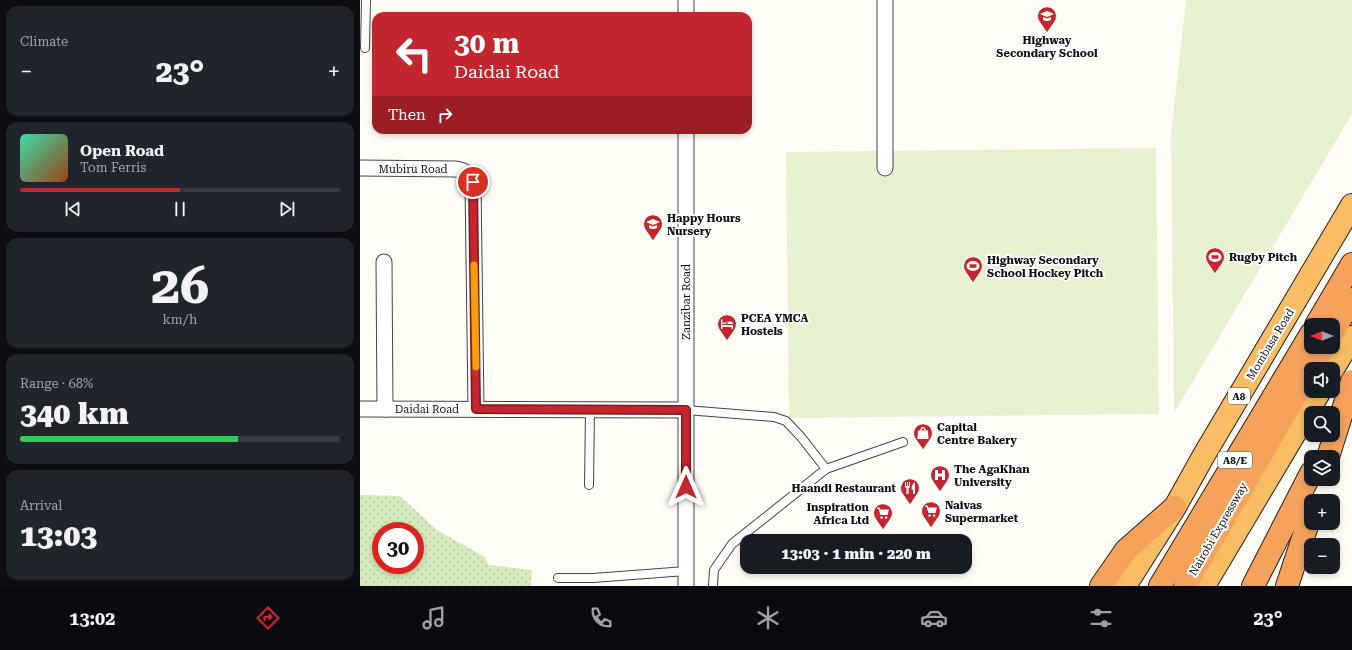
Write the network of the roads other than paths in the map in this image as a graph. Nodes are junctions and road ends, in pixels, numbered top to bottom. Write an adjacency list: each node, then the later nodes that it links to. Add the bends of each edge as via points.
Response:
1 (366, 0): 5 (lane)
2 (686, 0): 4 (street)
3 (885, 0): 8 (street)
4 (686, 12)
5 (365, 48)
6 (686, 134): 26 (street, Zanzibar Road)
7 (360, 168): 24 (street, Mubiru Road, via 455,169 464,170 471,176)
8 (884, 168)
9 (1352, 205): 33 (highway, Mombasa Road / A8)
10 (384, 262): 23 (street)
11 (1352, 264): 13 (highway)
12 (1352, 299): 14 (highway)
13 (1320, 318)
14 (1340, 320)
15 (1352, 337): 18 (highway)
16 (1304, 346): 40 (highway, Nairobi Expressway / A8/E)
17 (1320, 354): 41 (highway, Nairobi Expressway / A8/E)
18 (1337, 362)
19 (1352, 381): 29 (highway, bridge)
20 (1352, 393): 27 (highway)
21 (1316, 398): 42 (highway)
22 (360, 409): 23 (street, Daidai Road)
23 (385, 409): 24 (street, Daidai Road)
24 (476, 409): 25 (street, Daidai Road)
25 (590, 410): 26 (street, Daidai Road); 31 (lane)
26 (686, 410): 30 (lane, via 774,417 786,421 802,437); 36 (street, Zanzibar Road)
27 (1340, 416)
28 (903, 442): 30 (lane)
29 (1330, 450)
30 (826, 469): 37 (lane, via 732,544 714,570)
31 (589, 485)
32 (1304, 486): 43 (highway)
33 (1175, 507): 38 (highway, via 1126,550); 39 (highway, Mombasa Road / A8)
34 (1306, 530): 44 (highway)
35 (558, 578): 36 (lane)
36 (686, 579)
37 (713, 586)
38 (1101, 586)
39 (1125, 586)
40 (1159, 586)
41 (1185, 586)
42 (1204, 586)
43 (1253, 586)
44 (1287, 586)

